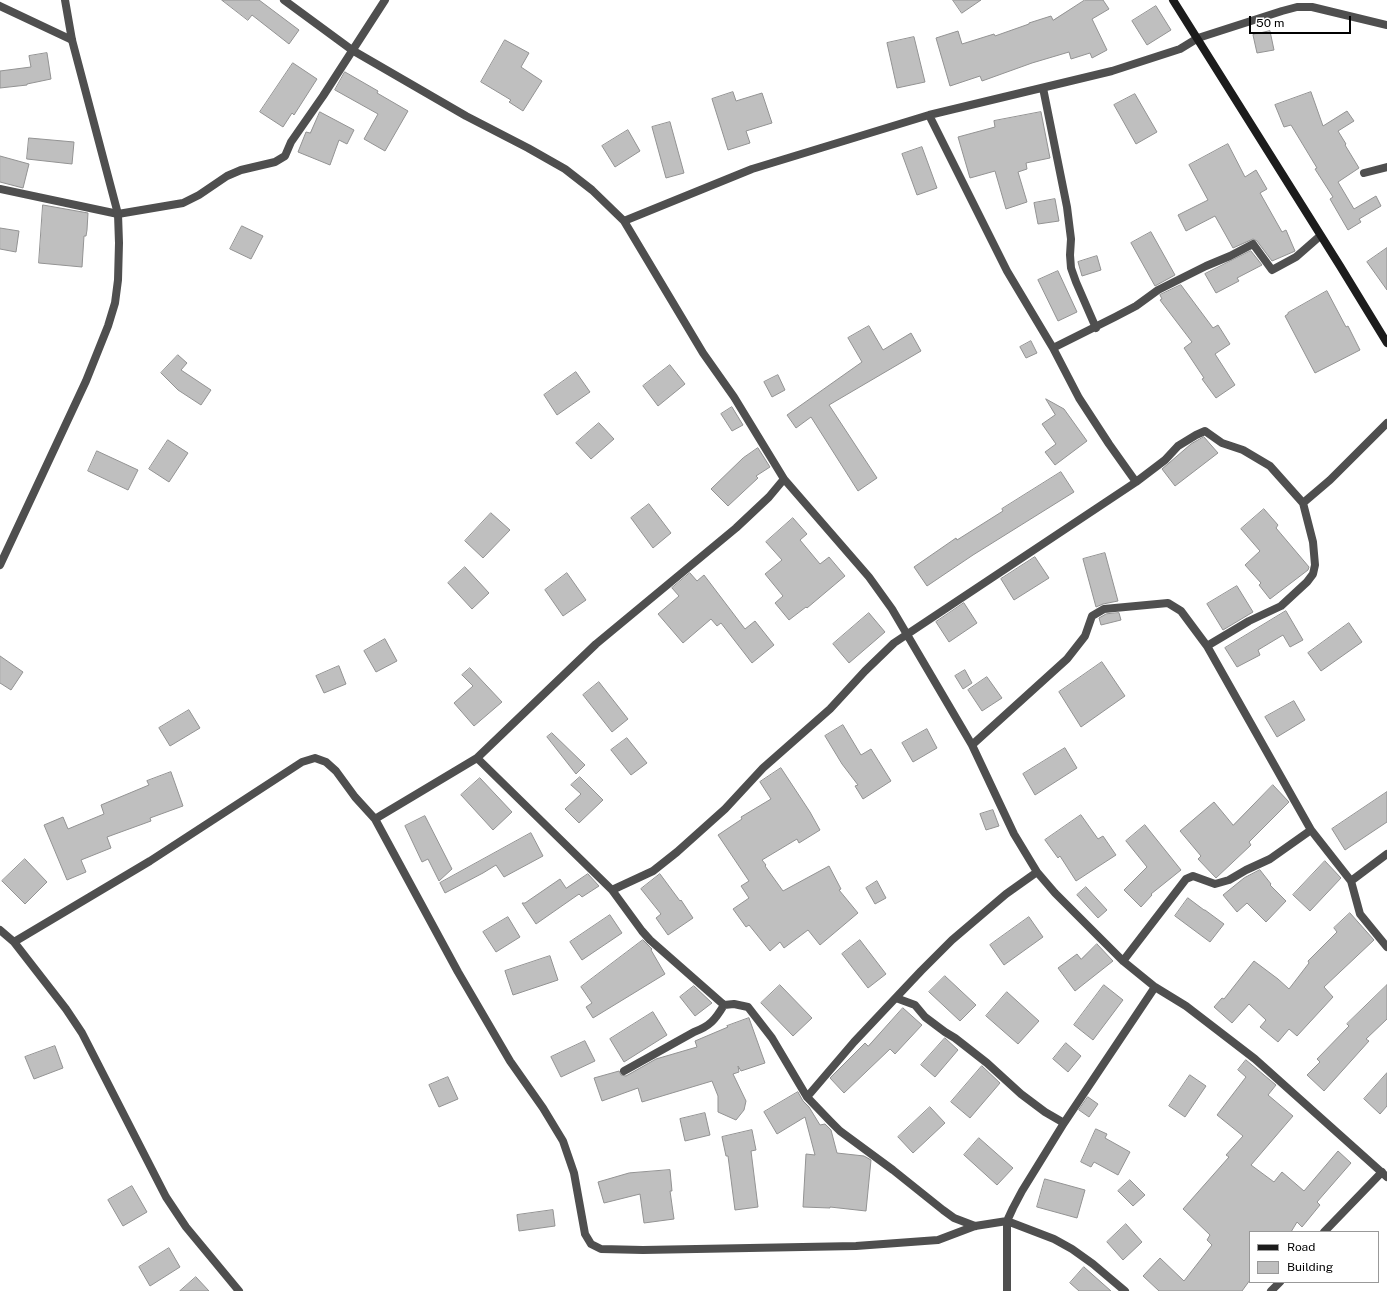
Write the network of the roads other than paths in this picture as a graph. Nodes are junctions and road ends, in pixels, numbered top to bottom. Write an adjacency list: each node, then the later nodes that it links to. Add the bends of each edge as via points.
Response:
1 (65, 0): 9 (street)
2 (284, 0): 10 (street)
3 (385, 0): 10 (street)
4 (1173, 0): 8 (main road)
5 (1311, 4): 7 (street); 8 (street)
6 (0, 6): 9 (street)
7 (1387, 25)
8 (1198, 38): 11 (street, via 1180,49 1142,62); 18 (main road)
9 (72, 40): 16 (street)
10 (352, 50): 16 (street, via 291,142 285,156 275,162 227,176 182,203); 17 (street, via 466,116 565,169 592,190)
11 (1043, 88): 12 (street); 19 (street, via 1067,207 1071,268)
12 (929, 115): 17 (street, via 752,169); 21 (street, via 1007,271)
13 (1387, 167): 14 (street)
14 (1364, 173)
15 (0, 189): 16 (street)
16 (118, 214): 26 (street, via 118,280 108,326 86,380)
17 (624, 221): 23 (street, via 695,340 734,397)
18 (1320, 236): 19 (street, via 1296,257 1272,270 1253,244 1158,290 1136,306); 20 (main road)
19 (1096, 328): 21 (street)
20 (1387, 343)
21 (1053, 348): 24 (street, via 1079,398)
22 (1387, 423): 25 (street)
23 (784, 479): 27 (street, via 868,577 892,609); 30 (street, via 736,528 596,644)
24 (1136, 482): 25 (street, via 1178,446 1205,431 1222,444 1243,450 1270,466); 27 (street)
25 (1303, 503): 28 (street, via 1313,542 1313,574 1281,606 1249,621)
26 (0, 565)
27 (906, 634): 29 (street); 36 (street, via 879,656 830,709 763,768 725,809 677,852 652,871)
28 (1207, 646): 29 (street, via 1181,611 1168,604 1104,609 1092,616 1084,636 1067,659); 32 (street)
29 (972, 746): 34 (street, via 1014,834)
30 (477, 758): 31 (street); 36 (street)
31 (375, 819): 38 (street, via 326,762 315,758 302,762 150,861); 49 (street, via 458,972 510,1061 544,1108 563,1141 576,1178 585,1234 591,1244 601,1249 643,1250 856,1246 938,1240)
32 (1311, 830): 35 (street); 40 (street, via 1270,860 1229,880 1215,884 1193,876 1186,879)
33 (1387, 854): 35 (street)
34 (1037, 872): 40 (street); 42 (street, via 1006,894 952,940)
35 (1351, 881): 39 (street, via 1360,914)
36 (612, 890): 43 (street, via 650,940)
37 (0, 930): 38 (street)
38 (14, 942): 52 (street, via 82,1033 166,1197 186,1227)
39 (1387, 947)
40 (1123, 961): 41 (street)
41 (1155, 986): 46 (street); 47 (street, via 1186,1006 1255,1059)
42 (896, 998): 45 (street); 46 (street, via 915,1005 925,1017 987,1063 1021,1094)
43 (724, 1005): 44 (street, via 715,1020 705,1028); 45 (street, via 748,1007 772,1038)
44 (624, 1071)
45 (807, 1096): 49 (street, via 840,1131 954,1218)
46 (1064, 1123): 48 (street, via 1022,1191)
47 (1384, 1174): 50 (street)
48 (1007, 1221): 49 (street); 53 (street); 54 (street, via 1054,1239 1072,1249)
49 (975, 1226)
50 (1325, 1231)
51 (1279, 1283): 55 (street)
52 (239, 1291)
53 (1007, 1291)
54 (1125, 1291)
55 (1272, 1291)

